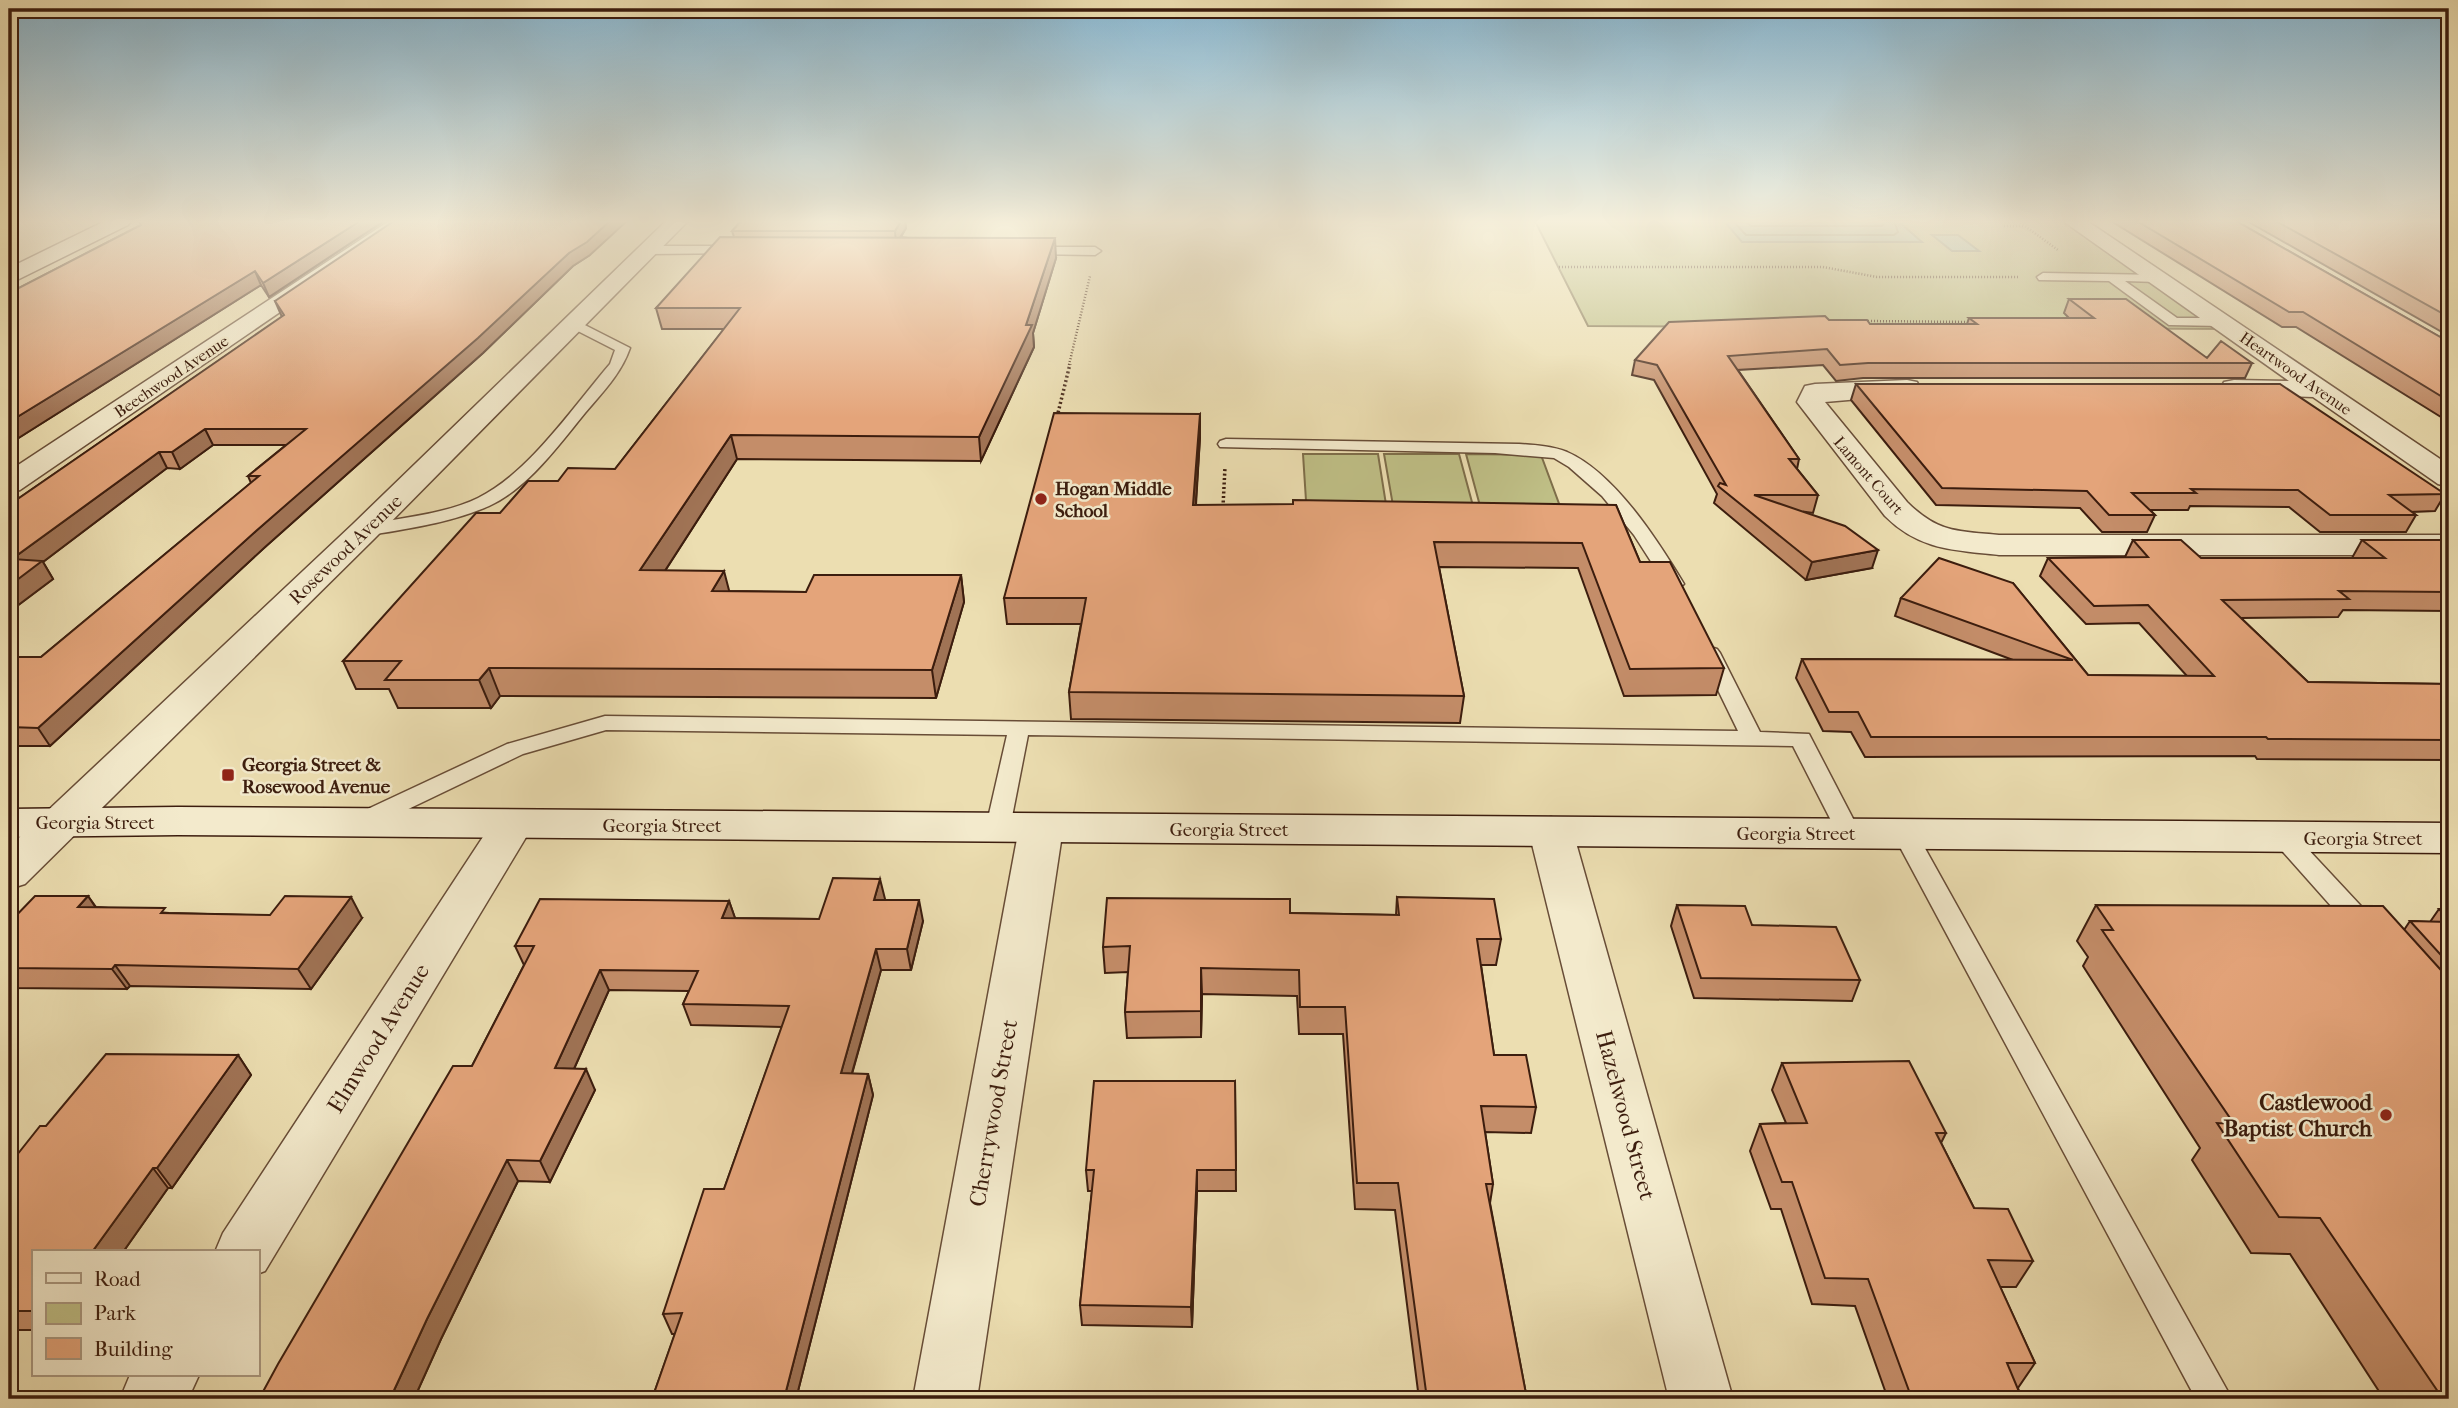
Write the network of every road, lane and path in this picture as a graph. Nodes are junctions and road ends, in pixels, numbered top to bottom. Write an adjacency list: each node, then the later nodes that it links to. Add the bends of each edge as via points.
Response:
1 (305, 287): 16 (street, Beechwood Avenue)
2 (611, 287): 9 (street, Rosewood Avenue)
3 (1087, 287): 13 (path)
4 (2125, 287): 8 (lane, via 2174,322)
5 (2170, 287): 8 (street, Heartwood Avenue)
6 (1861, 321): 7 (path)
7 (1985, 322)
8 (2221, 322): 12 (street, Heartwood Avenue)
9 (573, 323): 18 (street, Rosewood Avenue); 18 (lane, via 623,348 617,365 525,470 485,501 427,519)
10 (1933, 388): 19 (street, Lamont Court, via 1815,392 1811,402 1891,503 1917,528 1947,539 1999,545)
11 (2209, 388): 12 (street)
12 (2317, 389): 15 (street, Heartwood Avenue)
13 (1055, 428)
14 (1226, 444): 17 (path); 20 (lane, via 1495,448 1561,456 1595,479 1623,510 1673,580)
15 (2449, 478)
16 (9, 484)
17 (1222, 512)
18 (363, 531): 24 (street, Rosewood Avenue)
19 (2449, 545)
20 (1685, 605)
21 (1703, 641): 23 (lane)
22 (1019, 729): 23 (lane); 26 (lane, via 605,723 514,749); 28 (lane)
23 (1752, 738): 30 (lane, via 1801,739)
24 (62, 821): 25 (street, Georgia Street); 26 (street, Georgia Street); 34 (street, Rosewood Avenue)
25 (9, 823)
26 (360, 823): 27 (street, Georgia Street)
27 (513, 824): 28 (street, Georgia Street); 36 (street, Elmwood Avenue)
28 (1020, 827): 29 (street, Georgia Street); 39 (street, Cherrywood Street)
29 (1551, 831): 30 (street, Georgia Street); 40 (street, Hazelwood Street)
30 (1849, 834): 31 (street, Georgia Street)
31 (1905, 834): 32 (street, Georgia Street); 41 (lane)
32 (2283, 837): 33 (street, Georgia Street); 35 (lane)
33 (2449, 838)
34 (9, 873)
35 (2384, 949)
36 (245, 1250)
37 (166, 1376): 38 (street)
38 (152, 1399)
39 (945, 1399)
40 (1701, 1399)
41 (2215, 1399)

